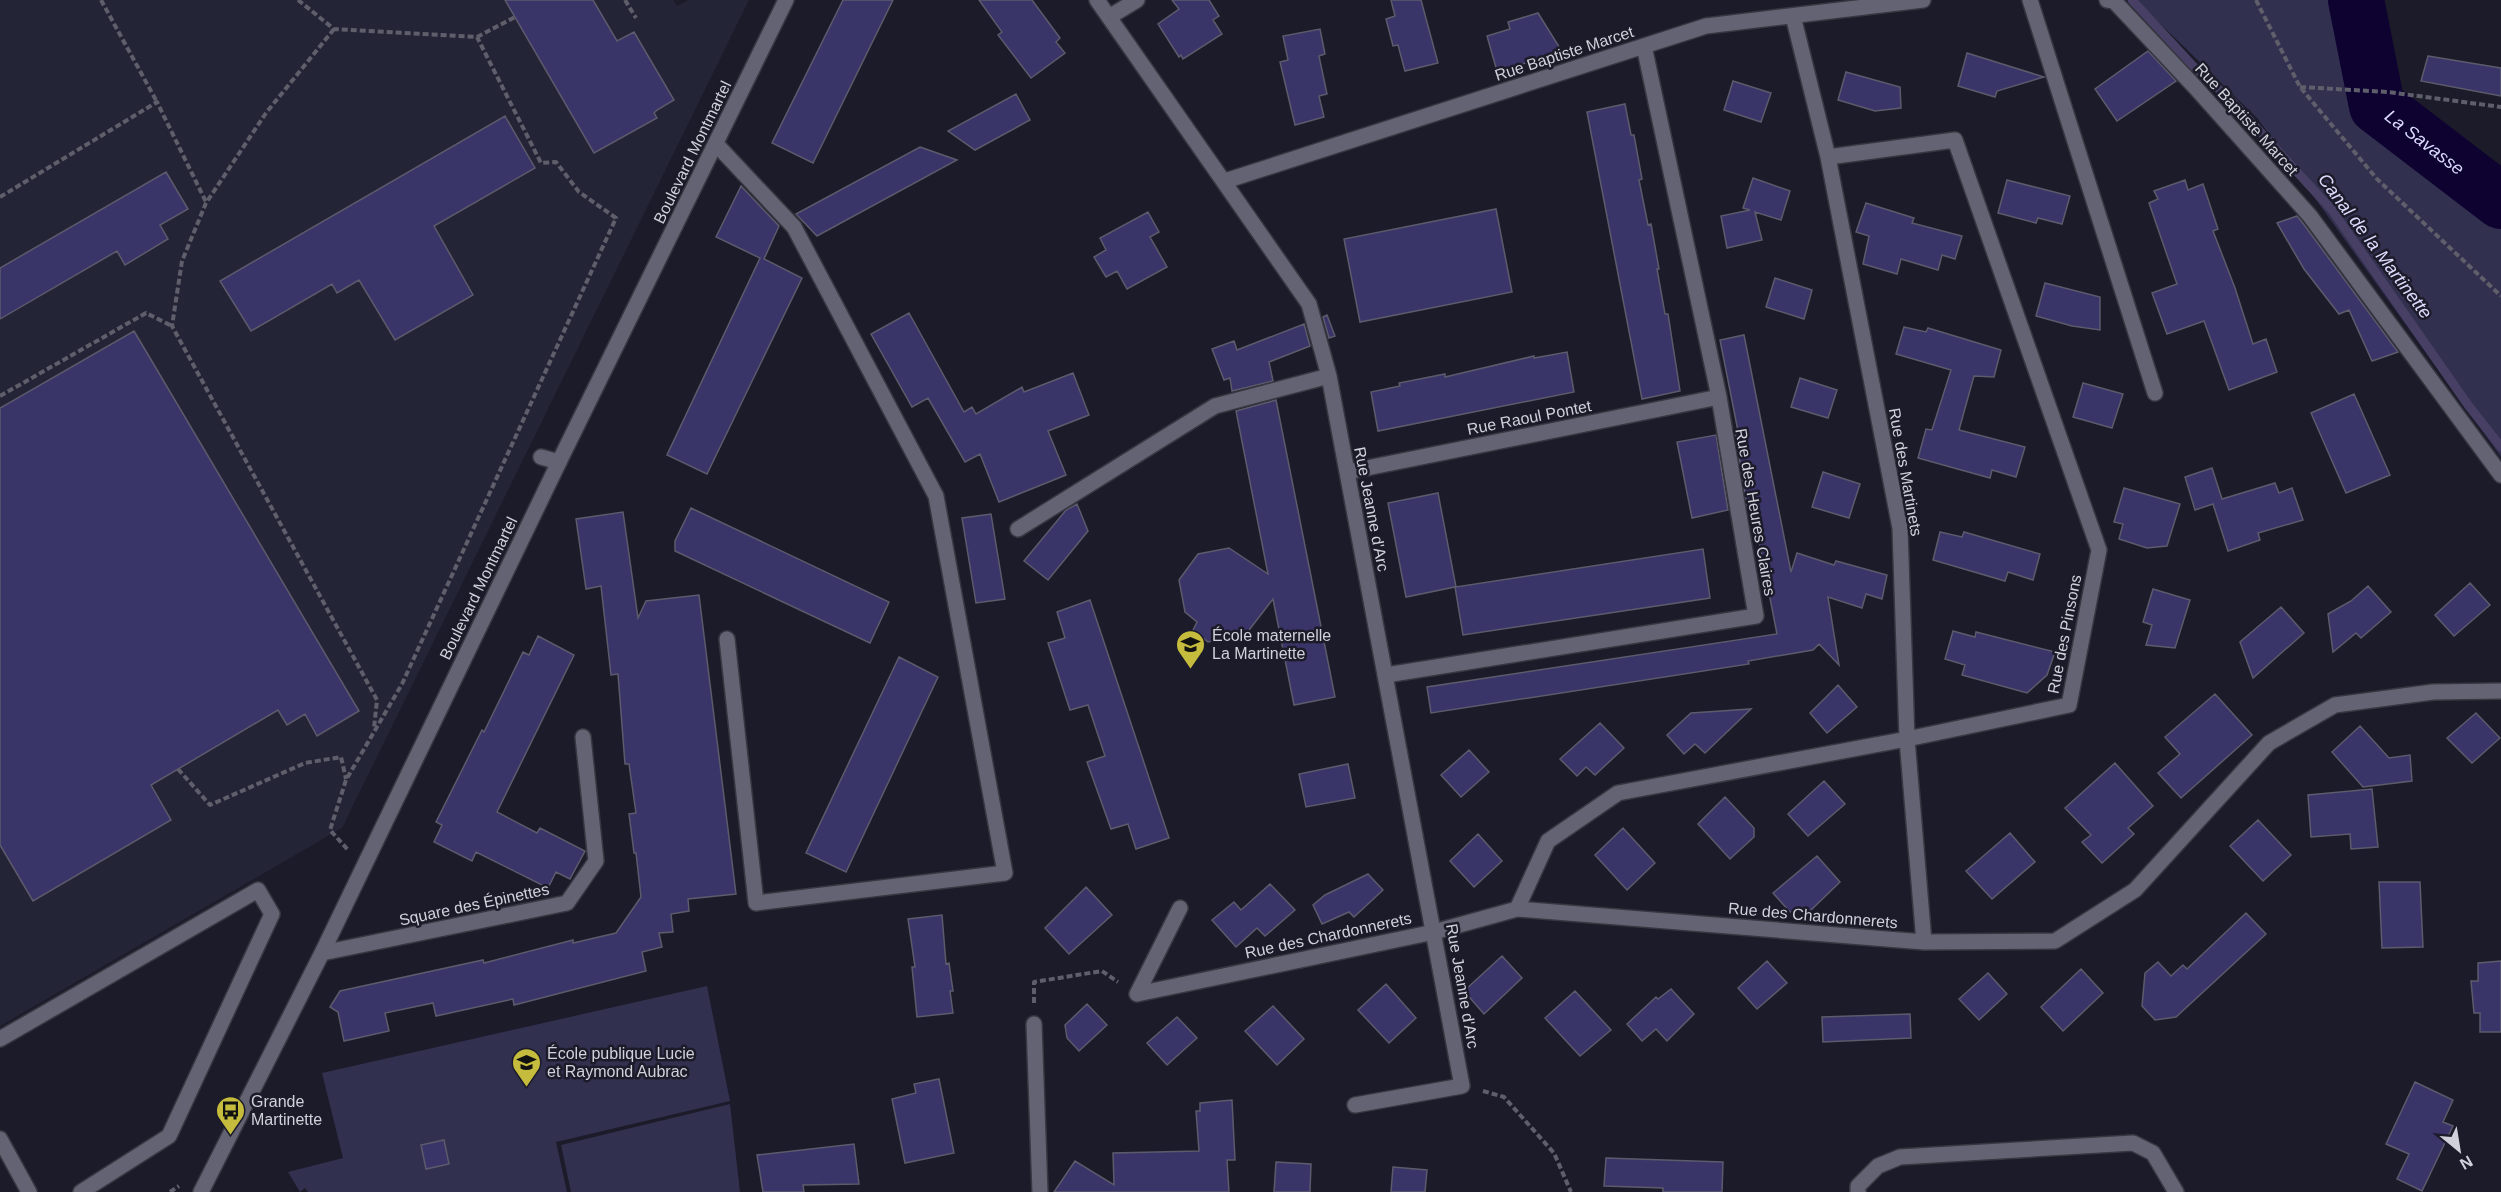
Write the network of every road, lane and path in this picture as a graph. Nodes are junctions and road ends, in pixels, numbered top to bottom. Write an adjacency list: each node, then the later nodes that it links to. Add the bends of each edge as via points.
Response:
1 (101, 0): 19 (path)
2 (298, 0): 15 (path)
3 (626, 0): 13 (path)
4 (786, 0): 21 (street, Boulevard Montmartel)
5 (1097, 0): 14 (street, Rue Jeanne d'Arc)
6 (1137, 0): 14 (street)
7 (1923, 0): 11 (street, Rue Baptiste Marcet)
8 (2030, 0): 29 (street)
9 (2108, 0): 35 (street, Rue Baptiste Marcet, via 2114,1 2310,216)
10 (2256, 0): 18 (path)
11 (1793, 16): 17 (street, Rue Baptiste Marcet, via 1706,26); 22 (street, Rue des Martinets)
12 (515, 17): 16 (path)
13 (636, 18)
14 (1109, 18): 23 (street, Rue Jeanne d'Arc)
15 (334, 29): 16 (path); 25 (path, via 266,112)
16 (477, 37): 40 (path, via 540,163 556,162 579,192 616,218 402,684)
17 (1644, 46): 23 (street, Rue Baptiste Marcet); 31 (street, Rue des Heures Claires)
18 (2300, 87): 20 (path, via 2388,92); 26 (path, via 2378,179)
19 (157, 102): 24 (path); 25 (path)
20 (2501, 107)
21 (716, 144): 33 (street, Boulevard Montmartel); 37 (street, via 794,227 936,496 1005,873 756,903)
22 (1828, 157): 42 (street, Rue des Martinets, via 1900,528); 42 (street, Rue des Pinsons, via 1955,140 2099,550 2069,705)
23 (1225, 182): 28 (street, Rue Jeanne d'Arc, via 1309,304)
24 (0, 197)
25 (206, 203): 27 (path, via 182,261)
26 (2501, 296)
27 (172, 326): 30 (path, via 146,313); 40 (path, via 377,700)
28 (1329, 376): 34 (street, Rue Jeanne d'Arc); 36 (street, via 1215,406)
29 (2155, 393)
30 (0, 396)
31 (1719, 397): 34 (street, Rue Raoul Pontet); 38 (street, Rue des Heures Claires, via 1756,616)
32 (541, 457): 33 (street)
33 (559, 462): 50 (street, Boulevard Montmartel)
34 (1347, 472): 38 (street, Rue Jeanne d'Arc)
35 (2501, 475)
36 (1017, 529)
37 (727, 639)
38 (1386, 675): 48 (street, Rue Jeanne d'Arc)
39 (2501, 691): 49 (street, Rue des Chardonnerets, via 2433,692 2335,705 2269,743 2135,890 2055,941)
40 (374, 732): 44 (path)
41 (583, 737): 50 (street, Square des Épinettes, via 596,861 567,903)
42 (1907, 740): 47 (street, Rue des Pinsons, via 1618,793 1548,841); 49 (street, Rue des Martinets)
43 (178, 769): 44 (path, via 210,805 305,763 341,757)
44 (346, 780): 45 (path, via 330,830)
45 (348, 851)
46 (1180, 908): 52 (street)
47 (1517, 909): 48 (street, Rue des Chardonnerets); 49 (street, Rue des Chardonnerets)
48 (1434, 932): 52 (street, Rue des Chardonnerets); 55 (street, Rue Jeanne d'Arc)
49 (1924, 942)
50 (322, 953): 60 (street, Boulevard Montmartel)
51 (1034, 982): 52 (path, via 1102,971)
52 (1137, 994)
53 (1034, 1024): 61 (street)
54 (0, 1039): 59 (street, via 258,890 272,914 169,1136)
55 (1462, 1086): 56 (street); 62 (path, via 1504,1096 1554,1153)
56 (1355, 1105)
57 (0, 1139): 58 (street)
58 (29, 1192)
59 (81, 1192)
60 (201, 1192)
61 (1040, 1192)
62 (1571, 1192)
63 (1858, 1192): 64 (street, via 1858,1186 1878,1166 1899,1157 2133,1143 2153,1153)
64 (2176, 1192)

